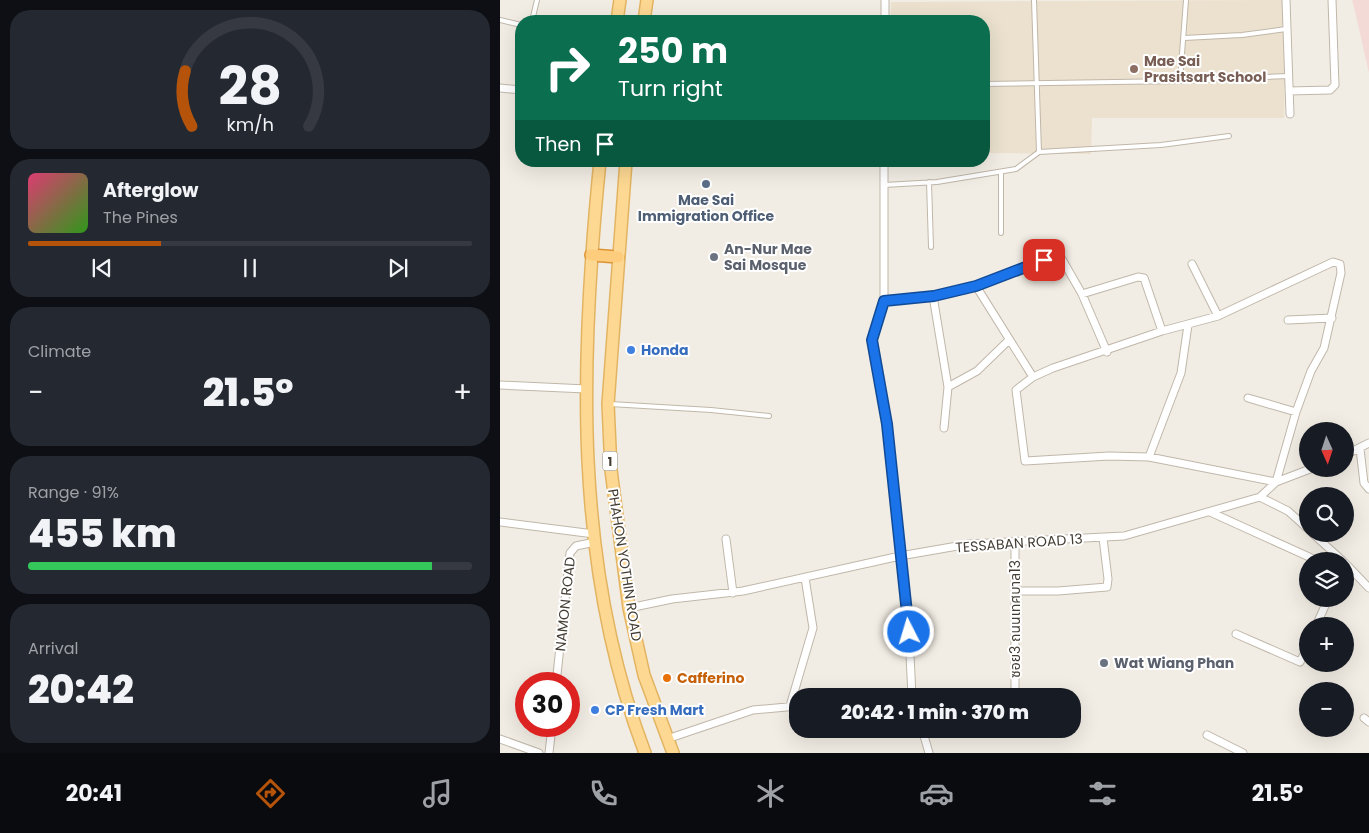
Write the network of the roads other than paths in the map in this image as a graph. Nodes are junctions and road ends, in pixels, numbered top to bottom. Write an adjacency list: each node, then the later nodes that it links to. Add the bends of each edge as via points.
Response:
1 (537, 0): 9 (lane)
2 (620, 0): 10 (main road)
3 (647, 0): 11 (main road)
4 (885, 0): 12 (street)
5 (1034, 0): 20 (lane)
6 (1186, 0): 16 (lane)
7 (1286, 0): 15 (street)
8 (1332, 0): 23 (street, via 1335,85 1330,90)
9 (533, 15)
10 (618, 15)
11 (645, 15)
12 (885, 15)
13 (500, 20): 14 (lane)
14 (515, 24)
15 (1286, 29): 16 (lane); 17 (street)
16 (1184, 38): 18 (lane)
17 (1288, 76): 18 (lane); 23 (street)
18 (1180, 81): 20 (lane)
19 (990, 84): 20 (lane)
20 (1036, 84): 26 (lane)
21 (500, 88): 22 (street)
22 (515, 89)
23 (1289, 91): 24 (street)
24 (1290, 114)
25 (1229, 136): 26 (lane, via 1125,148)
26 (1039, 152): 30 (lane, via 1016,169)
27 (599, 167): 35 (main road, PHAHON YOTHIN ROAD / 1)
28 (626, 167): 36 (main road, PHAHON YOTHIN ROAD / 1)
29 (884, 167): 32 (street)
30 (1001, 172): 31 (lane); 33 (lane)
31 (930, 182): 32 (lane); 34 (lane)
32 (884, 185): 41 (street)
33 (1001, 233)
34 (931, 247)
35 (591, 255): 36 (highway); 52 (main road, PHAHON YOTHIN ROAD / 1)
36 (618, 257): 54 (main road, PHAHON YOTHIN ROAD / 1)
37 (1192, 264): 42 (street)
38 (976, 286): 39 (street, via 1058,254); 40 (street); 47 (street)
39 (1082, 294): 46 (street, via 1144,278); 48 (street)
40 (934, 296): 41 (street); 51 (street)
41 (884, 301): 76 (street, via 872,340 887,424)
42 (1218, 316): 43 (street, via 1333,262 1340,264 1341,273); 45 (street)
43 (1332, 318): 44 (street); 55 (street, via 1324,348 1311,371)
44 (1288, 320)
45 (1188, 324): 46 (street); 61 (street, via 1181,373)
46 (1162, 331): 48 (street)
47 (1009, 340): 49 (street); 51 (street, via 977,371)
48 (1107, 352): 49 (street)
49 (1034, 377): 61 (street, via 1016,390 1025,461)
50 (500, 385): 52 (street)
51 (948, 387): 57 (street)
52 (586, 389): 69 (main road, PHAHON YOTHIN ROAD / 1)
53 (1248, 398): 55 (street)
54 (608, 404): 56 (lane); 82 (main road, PHAHON YOTHIN ROAD / 1, via 611,470)
55 (1296, 412): 63 (street)
56 (769, 416)
57 (944, 428)
58 (1369, 443): 59 (street)
59 (1360, 449): 60 (street); 64 (street, via 1364,483)
60 (1354, 451)
61 (1149, 457): 63 (street)
62 (1299, 473): 63 (street)
63 (1276, 482): 65 (street)
64 (1369, 489)
65 (1260, 497): 66 (street, TESSABAN ROAD 13); 67 (street, via 1288,511)
66 (1210, 512): 70 (street, TESSABAN ROAD 13, via 1124,536); 74 (street)
67 (1299, 521)
68 (500, 522): 69 (street)
69 (594, 538): 85 (street, NAMON ROAD, via 576,546 570,553); 97 (main road, PHAHON YOTHIN ROAD / 1, via 611,643 631,718)
70 (1104, 538): 73 (street, TESSABAN ROAD 13); 80 (street, via 1107,587)
71 (726, 539): 81 (street)
72 (1322, 542): 75 (street)
73 (1015, 543): 76 (street, TESSABAN ROAD 13, via 969,544); 80 (street, ซอย3 ถนนเทศบาล13)
74 (1299, 552)
75 (1333, 552)
76 (900, 556): 78 (street, TESSABAN ROAD 13); 87 (street, via 908,615)
77 (1354, 572): 79 (street)
78 (805, 578): 81 (street, TESSABAN ROAD 13); 86 (street, via 813,628)
79 (1369, 588)
80 (1015, 590): 88 (street, ซอย3 ถนนเทศบาล13)
81 (733, 593): 82 (street, TESSABAN ROAD 13, via 672,599)
82 (629, 608): 94 (main road, PHAHON YOTHIN ROAD / 1, via 644,675)
83 (1236, 634): 84 (street)
84 (1299, 662)
85 (557, 672)
86 (798, 688)
87 (912, 688)
88 (1015, 688)
89 (789, 706): 94 (street, via 753,710)
90 (1207, 735): 100 (street)
91 (551, 737): 96 (street)
92 (925, 738): 99 (street)
93 (500, 739): 95 (street)
94 (667, 739): 98 (main road, PHAHON YOTHIN ROAD / 1)
95 (540, 753)
96 (549, 753)
97 (645, 753)
98 (673, 753)
99 (930, 753)
100 (1243, 753)

